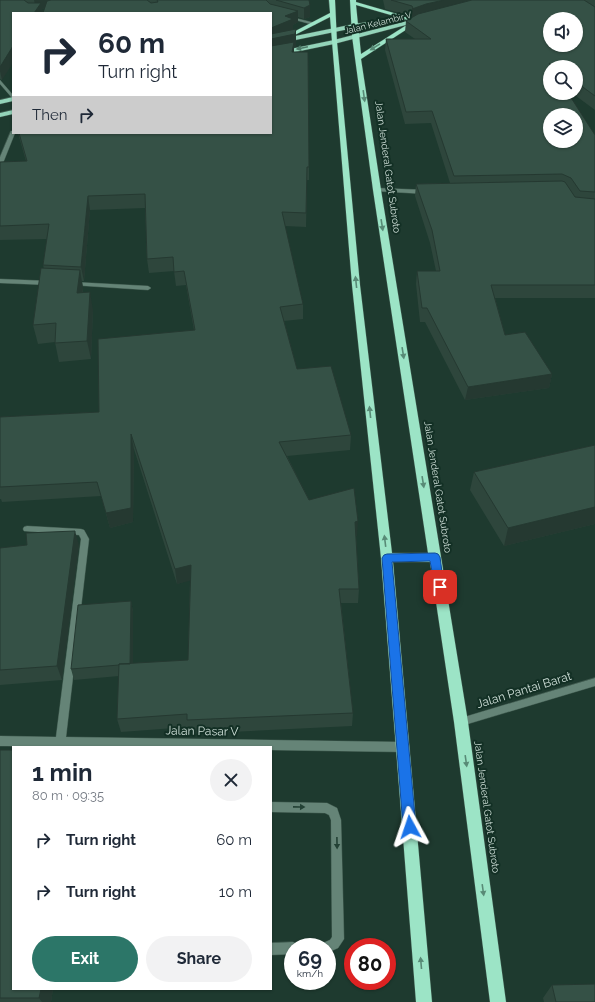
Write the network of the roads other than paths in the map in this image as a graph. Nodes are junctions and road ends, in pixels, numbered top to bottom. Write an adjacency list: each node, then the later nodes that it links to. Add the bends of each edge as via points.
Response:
1 (332, 0): 5 (highway)
2 (353, 2): 7 (highway); 10 (highway, Jalan Jenderal Gatot Subroto)
3 (265, 9): 4 (street)
4 (270, 12)
5 (333, 12): 9 (highway); 11 (highway)
6 (272, 13): 9 (street)
7 (408, 18): 8 (main road, Jalan Kelambir V, via 425,18); 10 (main road, Jalan Kelambir V)
8 (415, 22): 12 (main road, Jalan Kelambir V); 16 (highway, one-way to 16)
9 (314, 24): 13 (highway)
10 (354, 26): 11 (main road, Jalan Kelambir V); 12 (highway, Jalan Jenderal Gatot Subroto)
11 (333, 30): 13 (main road, Jalan Kelambir V); 14 (highway)
12 (355, 36): 14 (main road, Jalan Kelambir V); 16 (highway, Jalan Jenderal Gatot Subroto)
13 (274, 42)
14 (334, 42): 15 (main road, Jalan Kelambir V, one-way to 15); 33 (highway, one-way to 14, via 356,285)
15 (272, 55)
16 (358, 58): 25 (highway, Jalan Jenderal Gatot Subroto, one-way to 25)
17 (0, 81): 18 (street)
18 (12, 98)
19 (12, 99): 20 (main road)
20 (0, 102)
21 (12, 112): 22 (main road)
22 (0, 115)
23 (12, 134): 24 (street)
24 (0, 163)
25 (377, 190): 26 (street); 32 (highway, Jalan Jenderal Gatot Subroto, one-way to 32)
26 (433, 192)
27 (0, 281): 28 (street)
28 (54, 284)
29 (62, 284): 30 (street)
30 (148, 288)
31 (27, 529): 37 (street, via 81,532 85,539)
32 (435, 557): 33 (highway); 35 (highway, Jalan Jenderal Gatot Subroto)
33 (387, 558): 39 (highway)
34 (595, 682): 35 (street, Jalan Pantai Barat)
35 (461, 722): 45 (highway, Jalan Jenderal Gatot Subroto, one-way to 45)
36 (0, 741): 37 (street, Jalan Pasar V)
37 (61, 741): 38 (street, Jalan Pasar V)
38 (145, 745): 39 (street, Jalan Pasar V)
39 (403, 747): 44 (highway, one-way to 39)
40 (272, 806): 41 (street, one-way to 41, via 327,808 333,812 336,820)
41 (336, 942)
42 (284, 948): 43 (street)
43 (272, 949)
44 (424, 1002)
45 (498, 1002)

